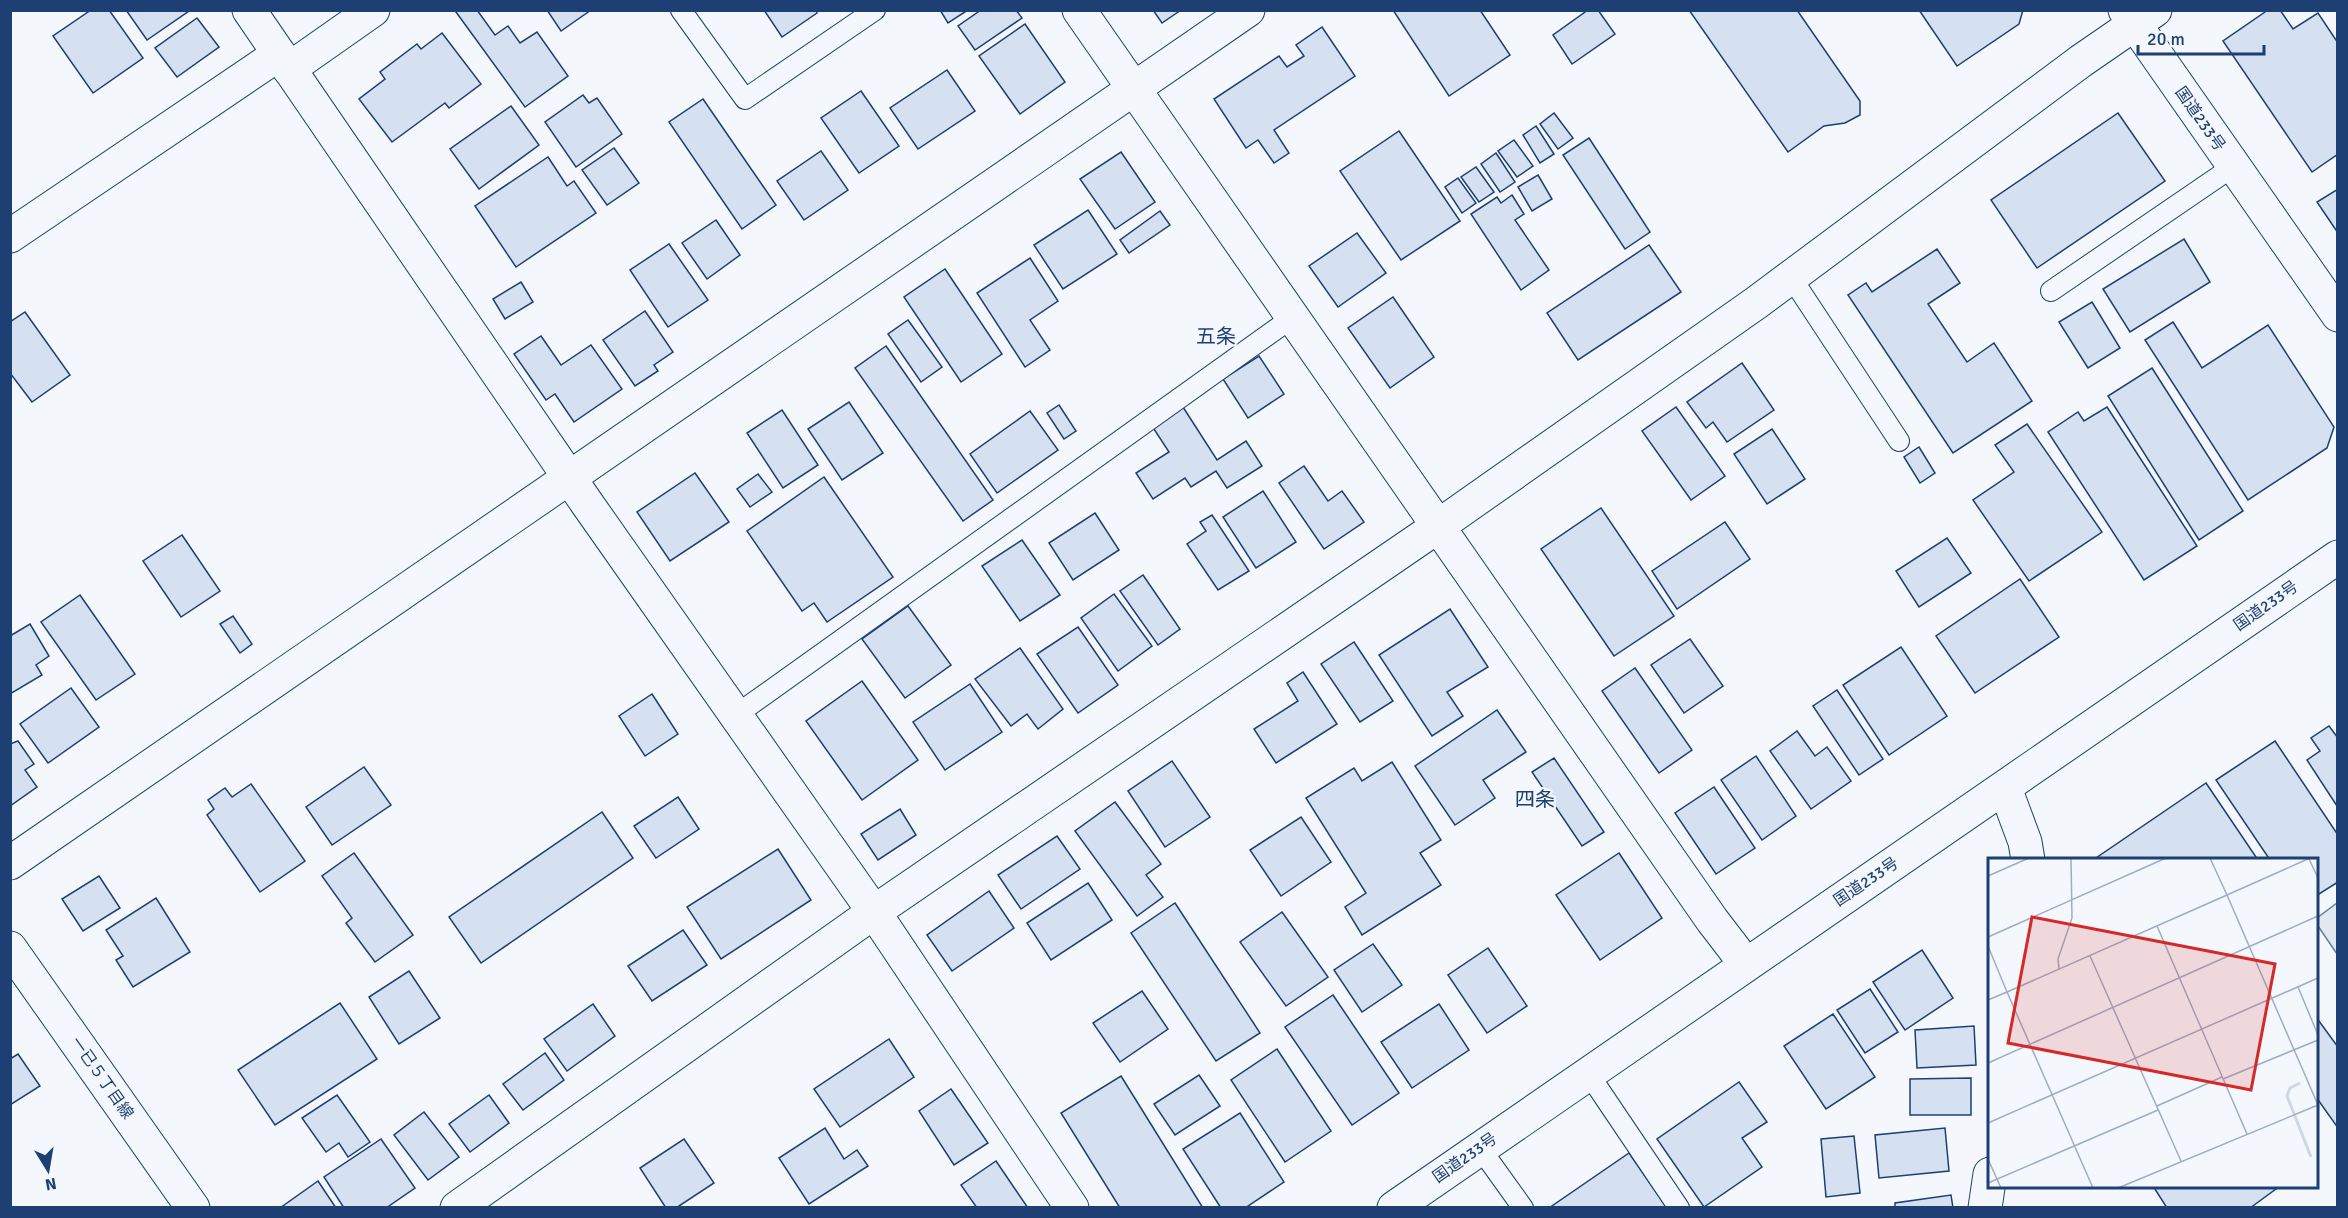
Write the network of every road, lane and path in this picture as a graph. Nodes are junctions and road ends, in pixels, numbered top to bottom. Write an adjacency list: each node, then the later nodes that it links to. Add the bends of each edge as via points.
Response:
1 (249, 10): 8 (main road)
2 (373, 10): 8 (main road)
3 (681, 10): 4 (lane, via 745,99)
4 (875, 10)
5 (1079, 10): 9 (main road)
6 (1248, 10): 9 (main road)
7 (2138, 15): 10 (main road, 国道233号); 12 (main road)
8 (284, 61): 11 (main road); 17 (main road)
9 (1133, 90): 15 (main road); 17 (main road)
10 (2234, 166): 13 (lane); 14 (main road, 国道233号)
11 (10, 236)
12 (1791, 277): 16 (lane); 18 (main road)
13 (2051, 291)
14 (2337, 315)
15 (1293, 317): 18 (main road); 20 (lane)
16 (1899, 441)
17 (568, 477): 20 (main road); 23 (main road)
18 (1437, 527): 24 (main road); 26 (main road)
19 (2337, 556): 21 (main road, 国道233号)
20 (736, 715): 24 (main road)
21 (2005, 788): 22 (main road); 26 (main road, 国道233号)
22 (2028, 858)
23 (10, 863)
24 (874, 912): 31 (main road); 32 (main road)
25 (10, 948): 30 (main road, 一已５丁目線)
26 (1745, 963): 27 (main road, 国道233号)
27 (1588, 1073): 28 (main road, 国道233号); 35 (lane)
28 (1480, 1148): 33 (main road, 国道233号); 34 (lane)
29 (1988, 1182): 36 (main road)
30 (192, 1208)
31 (457, 1208)
32 (1072, 1208)
33 (1394, 1208)
34 (1523, 1208)
35 (1679, 1208)
36 (1985, 1208)

